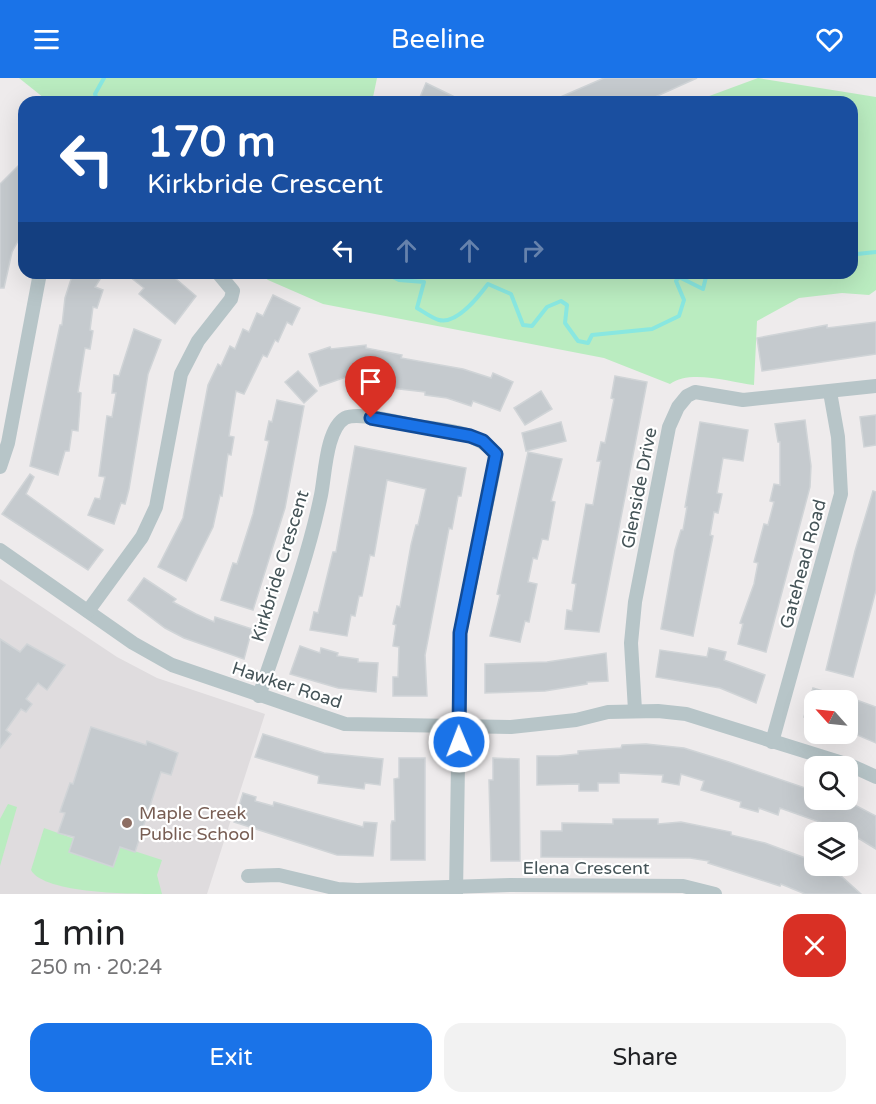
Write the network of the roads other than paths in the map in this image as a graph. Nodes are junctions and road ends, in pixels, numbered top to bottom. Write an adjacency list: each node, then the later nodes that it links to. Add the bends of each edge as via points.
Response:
1 (39, 279): 5 (street, via 8,444)
2 (223, 279): 7 (street, via 233,291 231,299 188,357 181,374 156,507 142,537)
3 (876, 386): 4 (street, Glenside Drive)
4 (830, 393): 9 (street, Glenside Drive, via 743,400 695,392 678,407 669,428 635,602 631,643); 11 (street, Gatehead Road, via 838,436 841,494)
5 (0, 467)
6 (0, 550): 7 (street, Hawker Road)
7 (88, 611): 8 (street, Hawker Road, via 172,666)
8 (259, 696): 10 (street, Hawker Road, via 345,724); 10 (street, Kirkbride Crescent, via 316,517 333,433 346,418 371,418 470,436 483,441 496,454 460,633)
9 (635, 710): 10 (street, Hawker Road, via 511,727); 11 (street, Hawker Road, via 686,714)
10 (458, 727): 14 (street)
11 (772, 742): 12 (street, Hawker Road)
12 (876, 777)
13 (248, 876): 14 (street, Elena Crescent, via 279,875 338,889)
14 (456, 890): 15 (street, Elena Crescent, via 683,886)
15 (715, 894)

